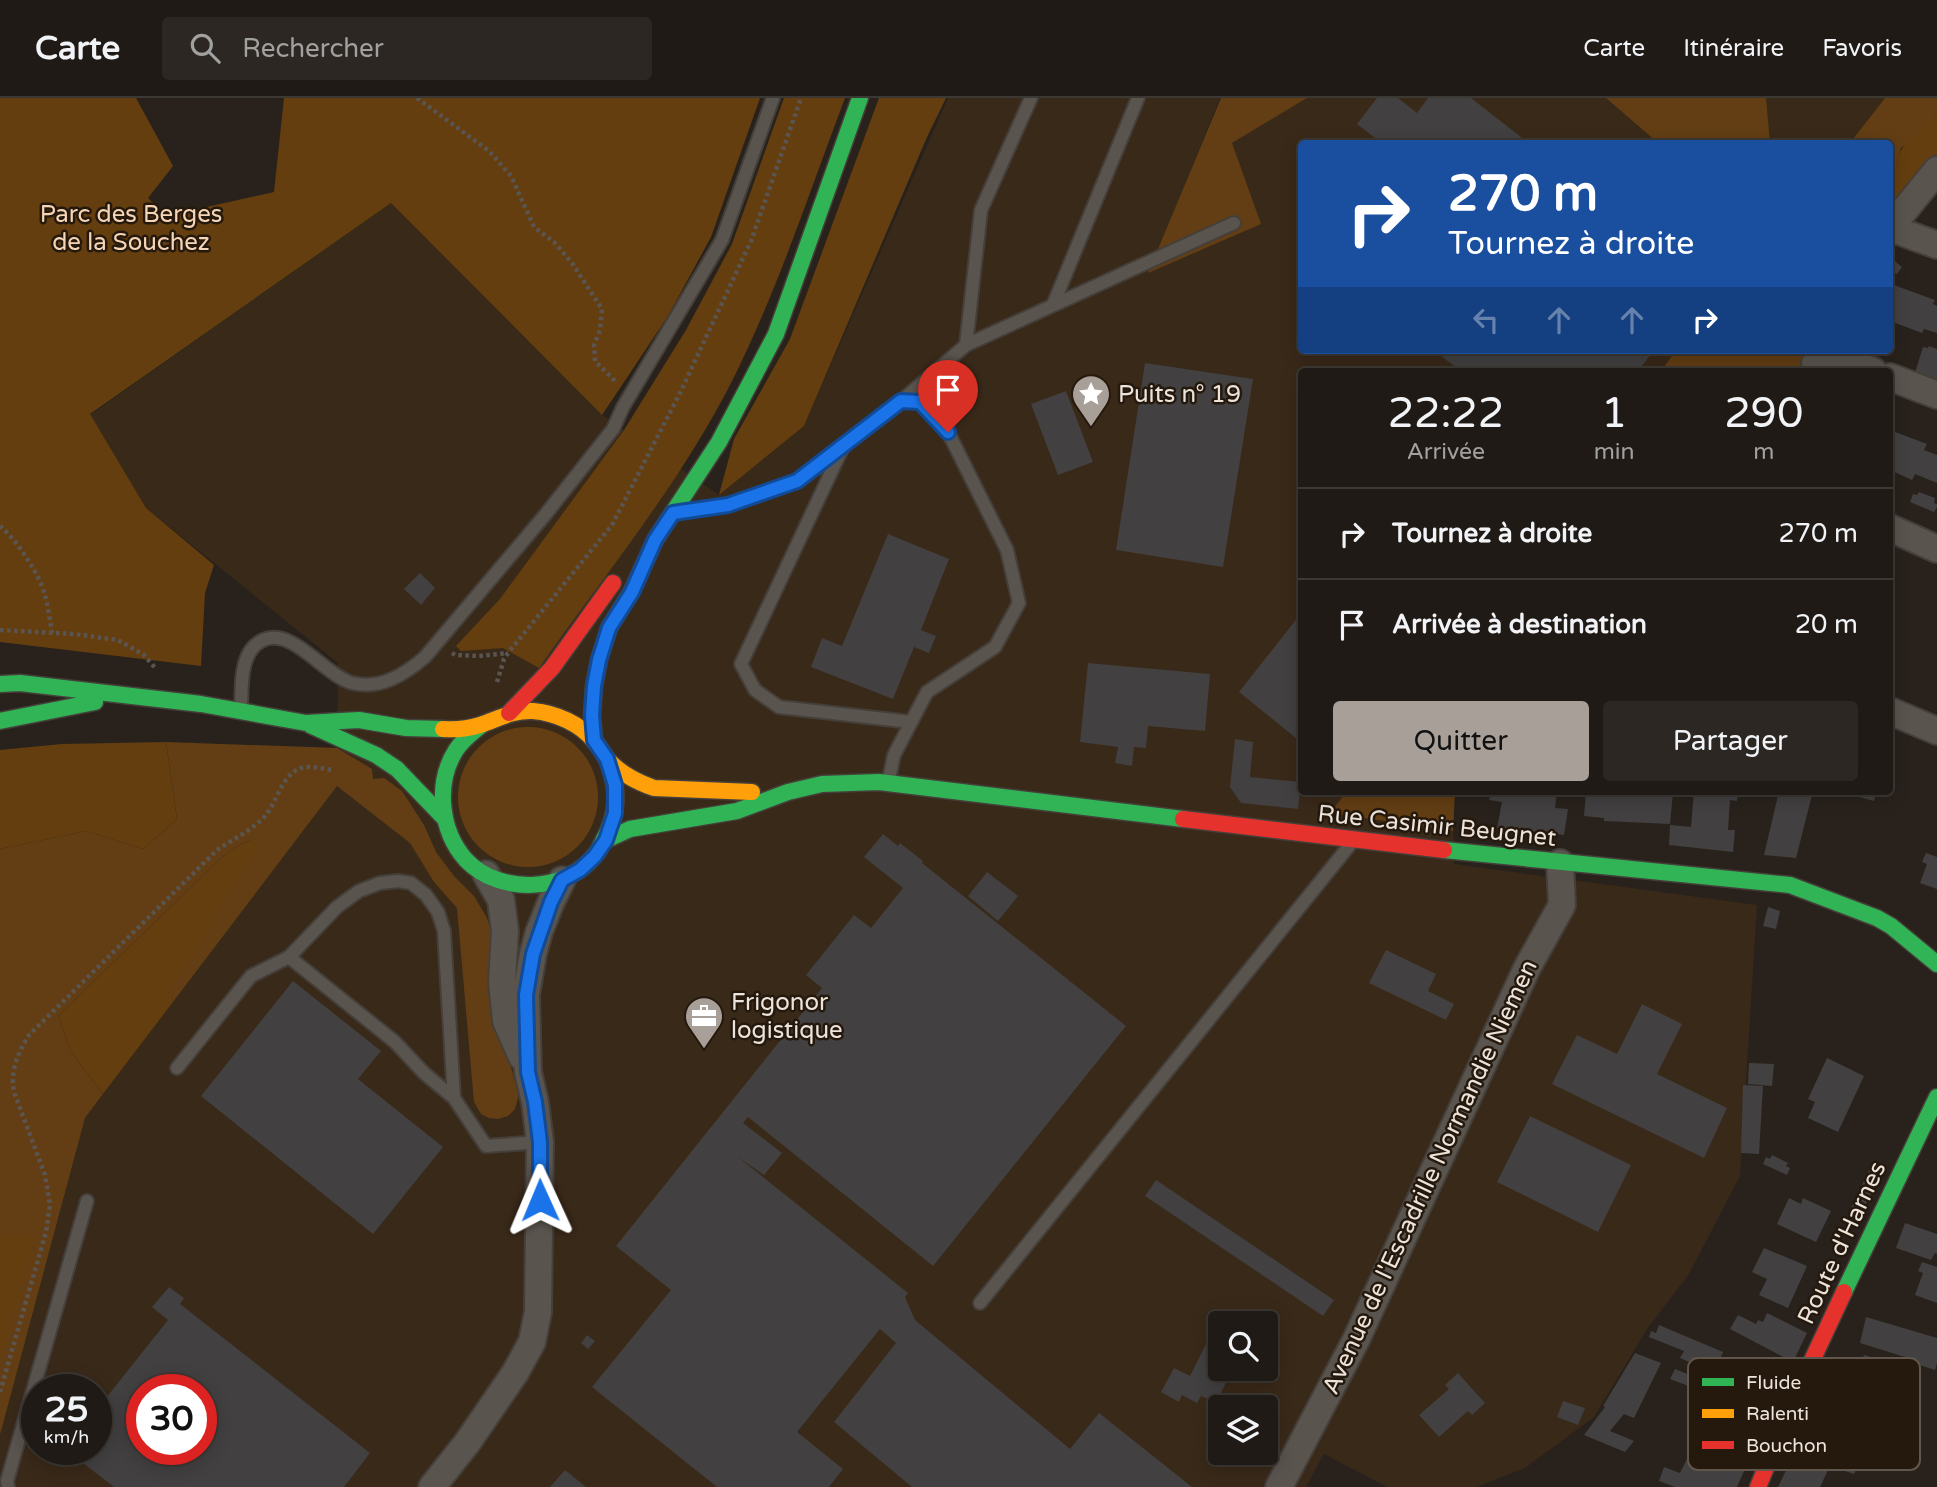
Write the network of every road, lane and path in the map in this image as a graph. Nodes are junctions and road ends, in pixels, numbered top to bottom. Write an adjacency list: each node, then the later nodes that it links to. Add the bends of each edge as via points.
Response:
1 (417, 98): 19 (path, via 489,151 511,176 534,228 554,242 595,297 602,309 595,361 618,384)
2 (773, 98): 19 (lane, via 722,240)
3 (801, 98): 28 (path, via 751,241 612,525 508,653 455,655)
4 (860, 98): 21 (main road, via 776,334 719,442)
5 (1031, 98): 13 (lane, via 981,210)
6 (1138, 98): 12 (lane)
7 (1937, 170): 9 (street)
8 (1234, 223): 12 (lane)
9 (1893, 224)
10 (1893, 229): 11 (street)
11 (1937, 244)
12 (1053, 305): 13 (lane)
13 (966, 345): 18 (lane)
14 (1815, 361): 15 (street, via 1842,359)
15 (1865, 368)
16 (1893, 378): 17 (street)
17 (1937, 395)
18 (901, 401): 20 (lane); 36 (lane, via 920,402 948,432 1007,550 1019,603 995,647 927,692)
19 (623, 407): 28 (lane, via 613,429)
20 (843, 446): 21 (lane, via 797,481 728,505); 36 (lane, via 741,664 755,690 779,707)
21 (673, 513): 24 (main road)
22 (0, 526): 27 (path, via 30,563 45,592)
23 (1893, 529): 25 (street)
24 (655, 540): 34 (main road, via 617,577 529,697); 40 (main road, via 632,592 609,628 594,686)
25 (1937, 549)
26 (0, 630): 27 (path)
27 (52, 633): 29 (path, via 118,640 145,655)
28 (439, 640): 32 (lane, via 408,672 388,682 368,684 331,673 285,639 262,640 254,646 243,671)
29 (159, 674)
30 (0, 684): 31 (main road)
31 (124, 696): 32 (main road); 35 (main road)
32 (240, 712): 37 (main road)
33 (1893, 712): 39 (street)
34 (509, 713): 38 (main road); 40 (main road, via 555,715)
35 (0, 721)
36 (911, 722): 43 (lane, via 894,755)
37 (306, 723): 38 (main road, via 359,720 460,730); 45 (main road, via 397,768)
38 (483, 724): 45 (main road, via 462,742 449,765 442,791)
39 (1937, 732)
40 (594, 740): 41 (main road)
41 (607, 759): 44 (main road, via 654,788); 46 (main road, via 615,785 615,813)
42 (344, 771): 61 (path, via 300,768 291,774 265,816 217,850 29,1035 18,1052 12,1083 45,1175 50,1205)
43 (889, 783): 44 (main road, Rue Casimir Beugnet, via 822,784); 47 (main road, Rue Casimir Beugnet)
44 (788, 792): 46 (main road, via 737,811 630,829)
45 (444, 817): 49 (main road, via 466,860)
46 (606, 840): 50 (main road, via 580,870)
47 (1354, 840): 48 (main road, Rue Casimir Beugnet); 59 (lane)
48 (1560, 863): 52 (main road, Rue Casimir Beugnet, via 1790,885 1877,918); 65 (street, Avenue de l'Escadrille Normandie Niemen, via 1562,905 1527,968 1356,1340)
49 (485, 874): 50 (main road, via 510,884 548,885); 54 (street, via 501,900 506,1021)
50 (562, 880): 54 (street, via 533,954 526,995)
51 (289, 957): 53 (lane, via 251,976); 56 (lane, via 395,1042); 56 (lane, via 359,891 398,881 411,883 426,895 444,932)
52 (1937, 964)
53 (177, 1068)
54 (528, 1072): 57 (street)
55 (1937, 1097): 60 (main road, Route d'Harnes)
56 (454, 1098): 57 (lane, via 486,1146)
57 (540, 1142): 64 (street, via 538,1312 532,1342 467,1443)
58 (87, 1201): 63 (lane)
59 (980, 1303)
60 (1813, 1358)
61 (0, 1392)
62 (1765, 1470): 66 (main road, Route d'Harnes)
63 (8, 1487)
64 (432, 1487)
65 (1279, 1487)
66 (1758, 1487)

